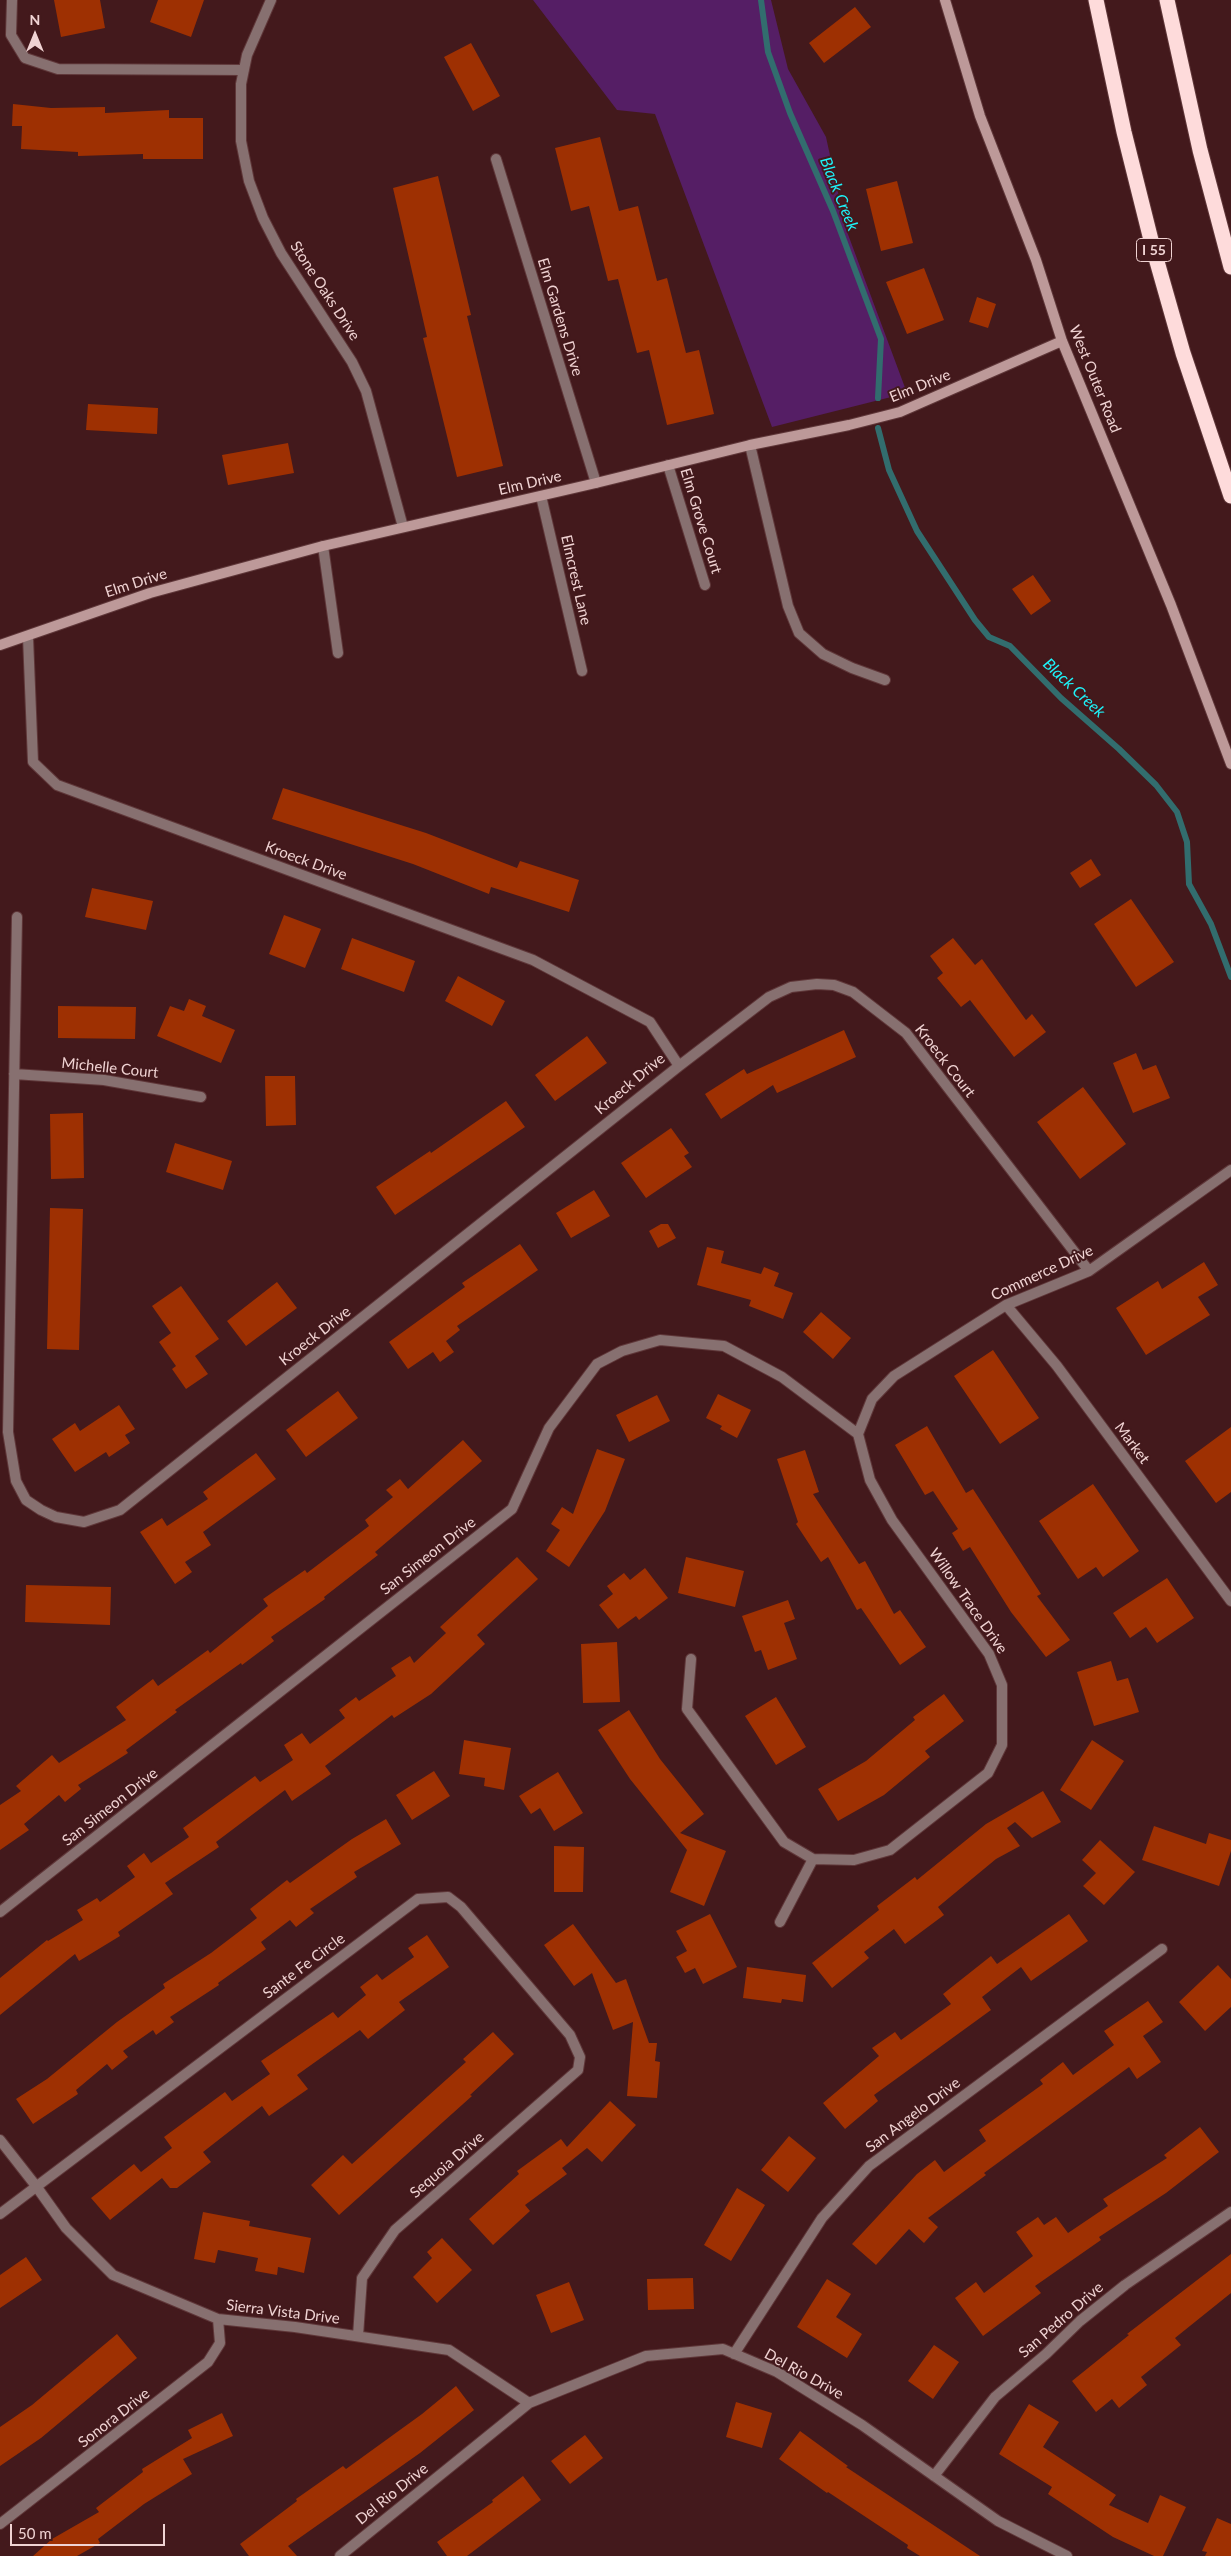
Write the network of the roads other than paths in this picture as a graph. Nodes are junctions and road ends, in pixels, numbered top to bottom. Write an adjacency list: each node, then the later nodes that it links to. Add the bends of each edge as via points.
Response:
1 (12, 0): 6 (street, via 11,35 25,58 58,69)
2 (271, 0): 6 (street, Stone Oaks Drive)
3 (945, 0): 9 (street, West Outer Road, via 980,116 1036,260)
4 (1096, 0): 14 (highway, I 55, via 1152,244 1183,353)
5 (1166, 0): 8 (highway)
6 (244, 70): 15 (street, Stone Oaks Drive, via 240,96 241,141 249,181 263,218 282,253 352,362 366,391)
7 (496, 159): 12 (street, Elm Gardens Drive)
8 (1231, 267)
9 (1062, 341): 10 (street, Elm Drive, via 900,412); 23 (street, West Outer Road, via 1171,605)
10 (750, 445): 11 (street, Elm Drive); 22 (street, via 788,606 798,633 823,654)
11 (668, 465): 12 (street, Elm Drive); 17 (street, Elm Grove Court)
12 (596, 484): 13 (street, Elm Drive)
13 (540, 496): 15 (street, Elm Drive); 21 (street, Elmcrest Lane)
14 (1231, 496)
15 (403, 527): 16 (street, Elm Drive)
16 (323, 546): 18 (street, Elm Drive, via 150,592); 20 (street)
17 (705, 585)
18 (28, 637): 19 (street, Elm Drive); 25 (street, Kroeck Drive, via 33,762 57,785 533,960 650,1022)
19 (0, 645)
20 (338, 653)
21 (582, 671)
22 (886, 680)
23 (1231, 764)
24 (18, 917): 26 (street, Kroeck Drive)
25 (679, 1066): 26 (street, Kroeck Drive, via 120,1510 84,1522 56,1517 26,1500 16,1481 8,1432); 29 (street, Kroeck Court, via 769,997 784,990 818,984 853,992 906,1033)
26 (14, 1074): 27 (street, Michelle Court, via 104,1080)
27 (201, 1097)
28 (1231, 1170): 29 (street, Commerce Drive)
29 (1089, 1271): 30 (street, Commerce Drive)
30 (1006, 1305): 31 (street, Commerce Drive, via 894,1376 872,1399); 32 (street, Market, via 1057,1366)
31 (858, 1434): 34 (street, Willow Trace Drive, via 870,1480 892,1520 989,1654 1002,1685 1002,1745 988,1773 890,1850 854,1860); 35 (street, San Simeon Drive, via 782,1377 724,1346 660,1340 622,1351 597,1364 550,1428 512,1509)
32 (1231, 1601)
33 (691, 1659): 34 (street, Willow Trace Drive, via 687,1709 784,1842)
34 (813, 1859): 36 (street)
35 (0, 1912)
36 (780, 1922)
37 (1162, 1949): 45 (street, San Angelo Drive, via 870,2166 822,2218)
38 (570, 2035): 40 (street, Sante Fe Circle, via 462,1907 448,1896 418,1899); 44 (street, Sequoia Drive, via 580,2057 578,2070 395,2230 371,2263 362,2278)
39 (0, 2140): 40 (street, Sierra Vista Drive)
40 (36, 2186): 42 (street); 43 (street, Sierra Vista Drive, via 66,2228 113,2275)
41 (1231, 2212): 47 (street, San Pedro Drive, via 1125,2285 1080,2321 995,2398)
42 (0, 2214)
43 (218, 2319): 44 (street, Sierra Vista Drive); 48 (street, Sonora Drive, via 220,2344 208,2362)
44 (358, 2336): 46 (street, Sierra Vista Drive, via 449,2350)
45 (734, 2354): 46 (street, Del Rio Drive, via 723,2349 646,2356); 47 (street, Del Rio Drive, via 777,2372 862,2425)
46 (529, 2403): 49 (street, Del Rio Drive)
47 (934, 2476): 50 (street, Del Rio Drive, via 998,2521)
48 (0, 2524)
49 (340, 2556)
50 (1067, 2556)

